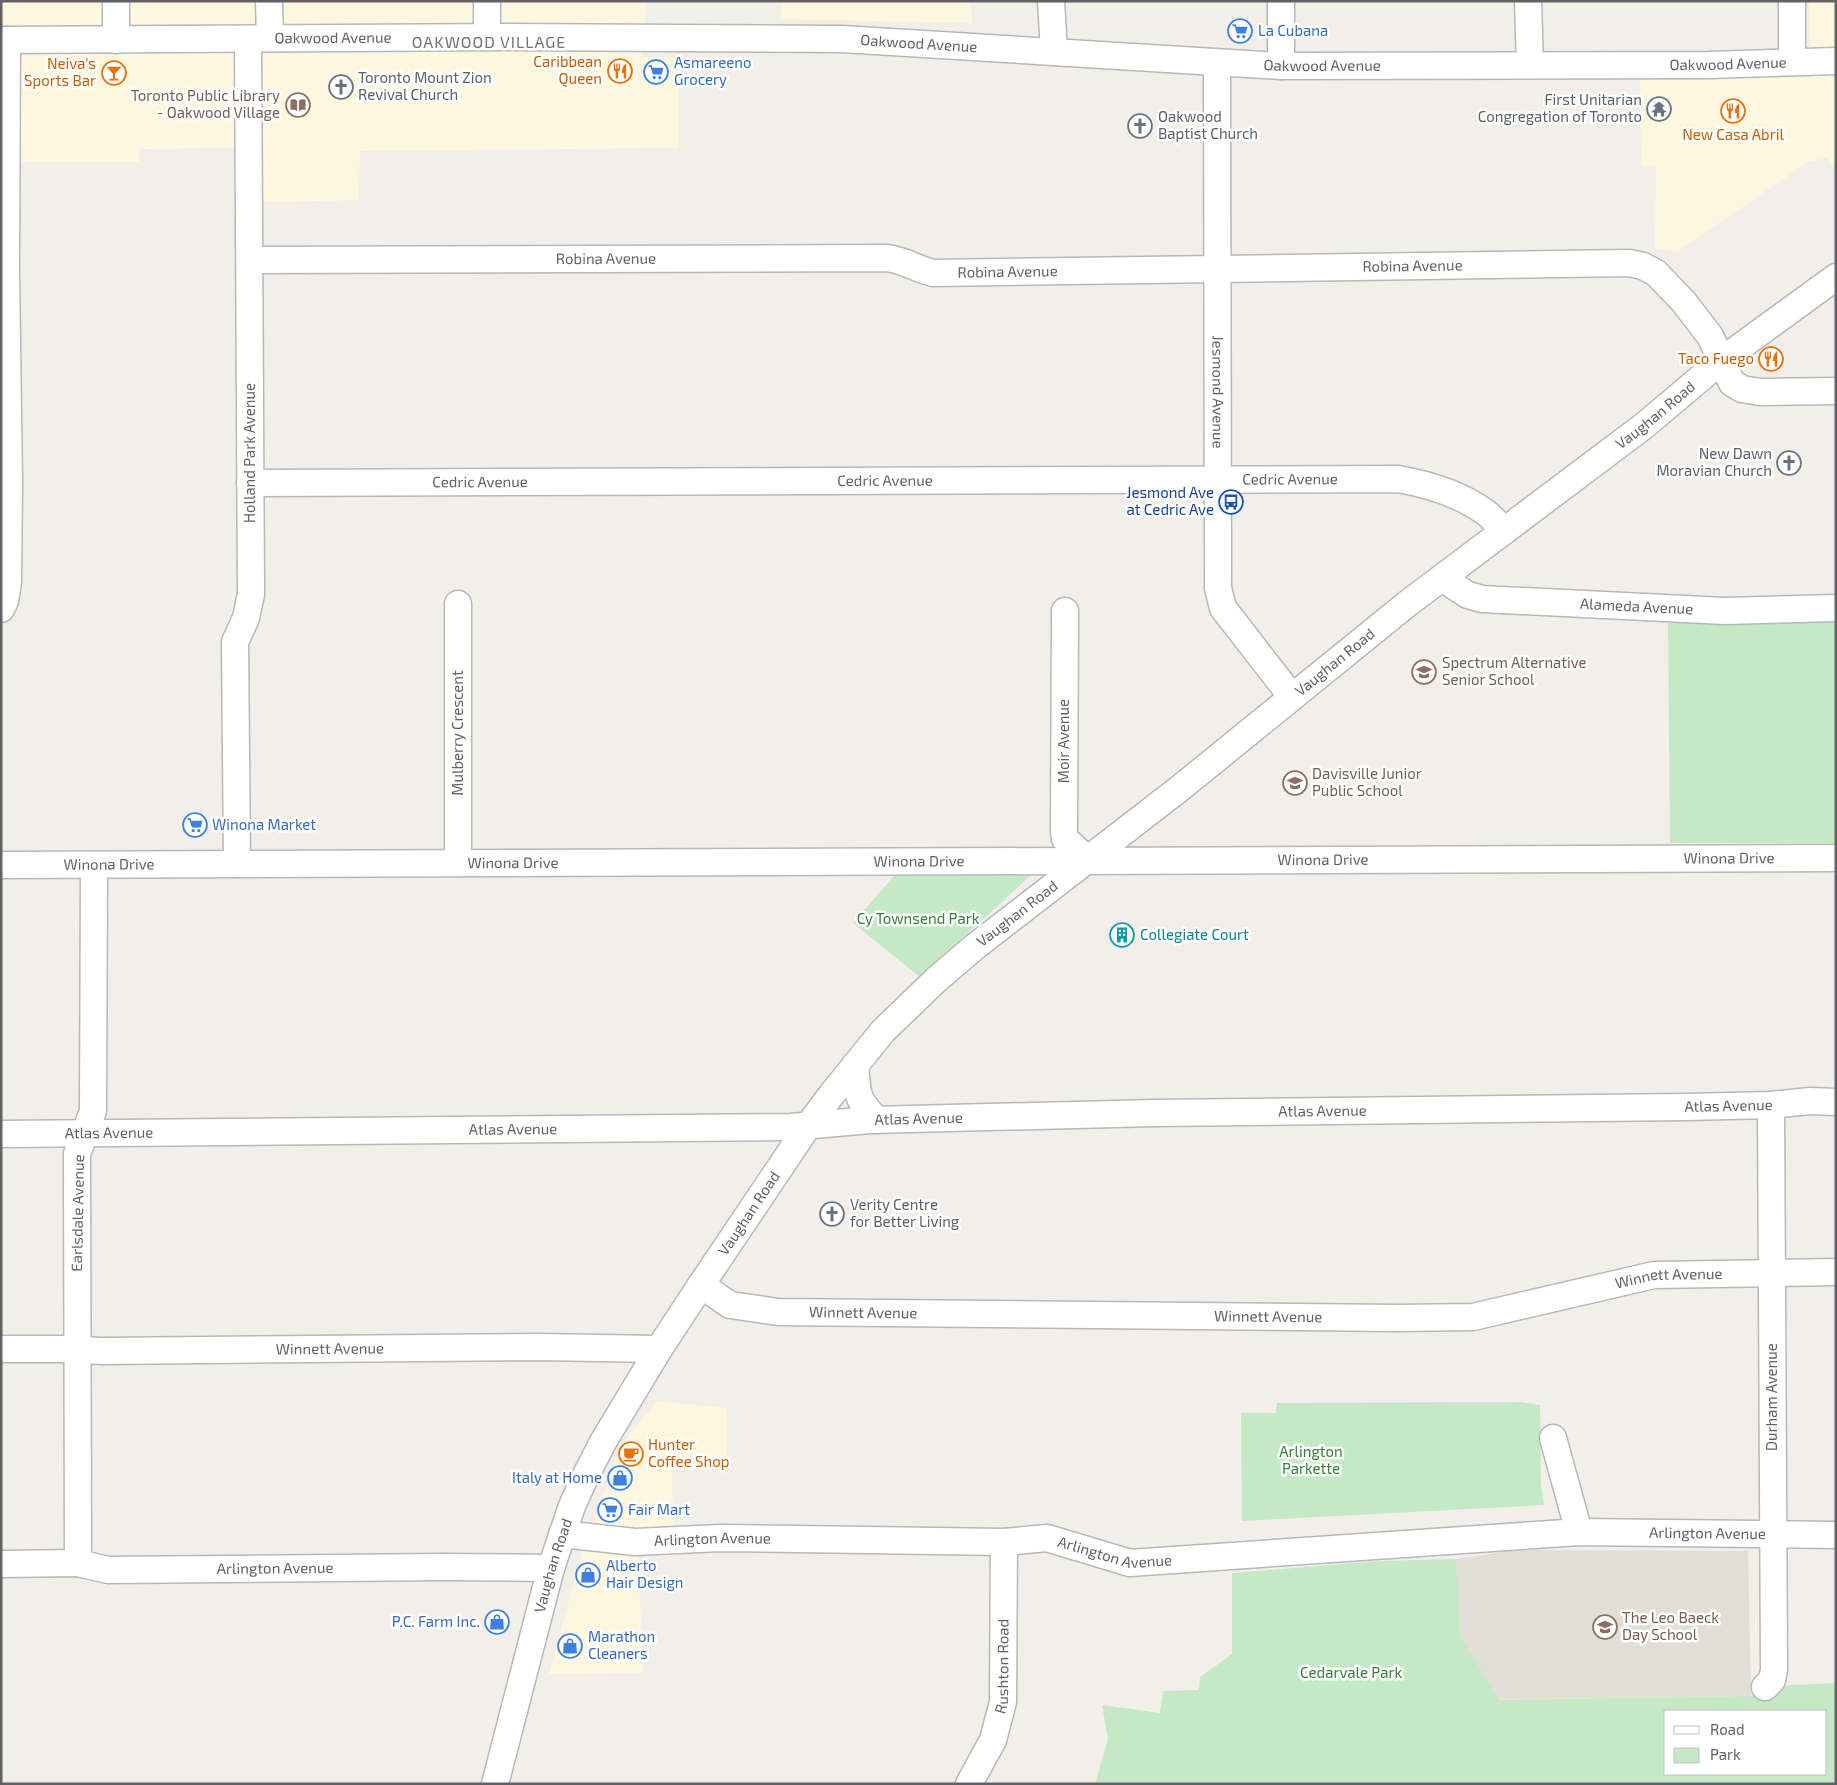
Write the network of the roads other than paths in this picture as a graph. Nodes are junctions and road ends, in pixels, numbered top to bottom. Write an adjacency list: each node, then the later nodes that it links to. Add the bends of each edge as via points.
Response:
1 (116, 1): 11 (street)
2 (269, 1): 9 (street, Holland Park Avenue)
3 (487, 1): 8 (street)
4 (1051, 1): 12 (street)
5 (1281, 1): 17 (street)
6 (1528, 1): 16 (street)
7 (1792, 1): 14 (street)
8 (487, 37): 9 (street, Oakwood Avenue); 12 (street, Oakwood Avenue, via 842,39)
9 (259, 39): 11 (street, Oakwood Avenue); 18 (street, Holland Park Avenue)
10 (4, 40): 11 (street, Oakwood Avenue); 19 (street)
11 (116, 40)
12 (1054, 52): 15 (street, Oakwood Avenue)
13 (1836, 60): 14 (street, Oakwood Avenue)
14 (1792, 61): 16 (street, Oakwood Avenue, via 1708,65)
15 (1217, 63): 17 (street, Oakwood Avenue); 20 (street, Jesmond Avenue)
16 (1530, 65): 17 (street, Oakwood Avenue)
17 (1281, 66)
18 (250, 260): 20 (street, Robina Avenue, via 886,258 901,260 933,273); 25 (street, Holland Park Avenue)
19 (4, 262): 26 (street)
20 (1217, 268): 22 (street, Robina Avenue, via 1629,263 1656,272 1710,336); 24 (street, Jesmond Avenue)
21 (1836, 277): 22 (street, Vaughan Road)
22 (1722, 360): 23 (street, Robina Avenue, via 1732,383 1742,389 1760,392); 27 (street, Vaughan Road, via 1645,425)
23 (1836, 391)
24 (1217, 480): 25 (street, Cedric Avenue); 27 (street, Cedric Avenue, via 1398,478 1422,483 1466,501 1485,512); 33 (street, Jesmond Avenue, via 1220,599 1223,608)
25 (250, 483): 37 (street, Holland Park Avenue, via 251,598 235,642)
26 (5, 484): 31 (street, via 8,582)
27 (1504, 531): 28 (street, Vaughan Road)
28 (1443, 579): 30 (street, Alameda Avenue, via 1468,595 1482,599 1725,611); 33 (street, Vaughan Road)
29 (458, 604): 36 (street, Mulberry Crescent)
30 (1836, 608)
31 (1, 609)
32 (1065, 611): 35 (street, Moir Avenue, via 1064,832 1065,839)
33 (1292, 697): 35 (street, Vaughan Road)
34 (1836, 858): 35 (street, Winona Drive)
35 (1088, 860): 36 (street, Winona Drive); 40 (street, Vaughan Road, via 937,979 883,1031)
36 (458, 863): 37 (street, Winona Drive)
37 (237, 864): 39 (street, Winona Drive)
38 (1, 865): 39 (street, Winona Drive)
39 (94, 865): 45 (street, Earlsdale Avenue, via 93,1111)
40 (855, 1065): 43 (street, via 859,1099); 44 (street, Vaughan Road)
41 (1836, 1102): 42 (street, Atlas Avenue)
42 (1772, 1105): 43 (street, Atlas Avenue); 47 (street, Durham Avenue)
43 (877, 1120): 44 (street, Atlas Avenue)
44 (808, 1126): 45 (street, Atlas Avenue); 49 (street, Vaughan Road)
45 (85, 1133): 46 (street, Atlas Avenue); 52 (street, Earlsdale Avenue, via 77,1154)
46 (1, 1134)
47 (1772, 1272): 48 (street, Winnett Avenue); 49 (street, Winnett Avenue, via 1654,1275 1473,1317 1398,1318 778,1312 730,1305); 56 (street, Durham Avenue)
48 (1836, 1272)
49 (701, 1285): 51 (street, Vaughan Road)
50 (1, 1349): 52 (street, Winnett Avenue)
51 (659, 1349): 52 (street, Winnett Avenue); 55 (street, Vaughan Road, via 586,1474)
52 (78, 1350): 59 (street, Earlsdale Avenue)
53 (1553, 1438): 54 (street)
54 (1579, 1532): 56 (street, Arlington Avenue); 58 (street, Arlington Avenue, via 1130,1563 1047,1538)
55 (562, 1534): 58 (street, Arlington Avenue, via 635,1542 720,1538); 61 (street, Vaughan Road)
56 (1773, 1535): 57 (street, Arlington Avenue); 62 (street, Durham Avenue, via 1774,1670 1772,1680)
57 (1836, 1535)
58 (1004, 1542): 64 (street, Rushton Road, via 1003,1702 993,1740)
59 (78, 1563): 60 (street, Arlington Avenue); 61 (street, Arlington Avenue, via 108,1570)
60 (1, 1564)
61 (551, 1568): 63 (street, Vaughan Road)
62 (1765, 1688)
63 (495, 1784)
64 (970, 1784)

